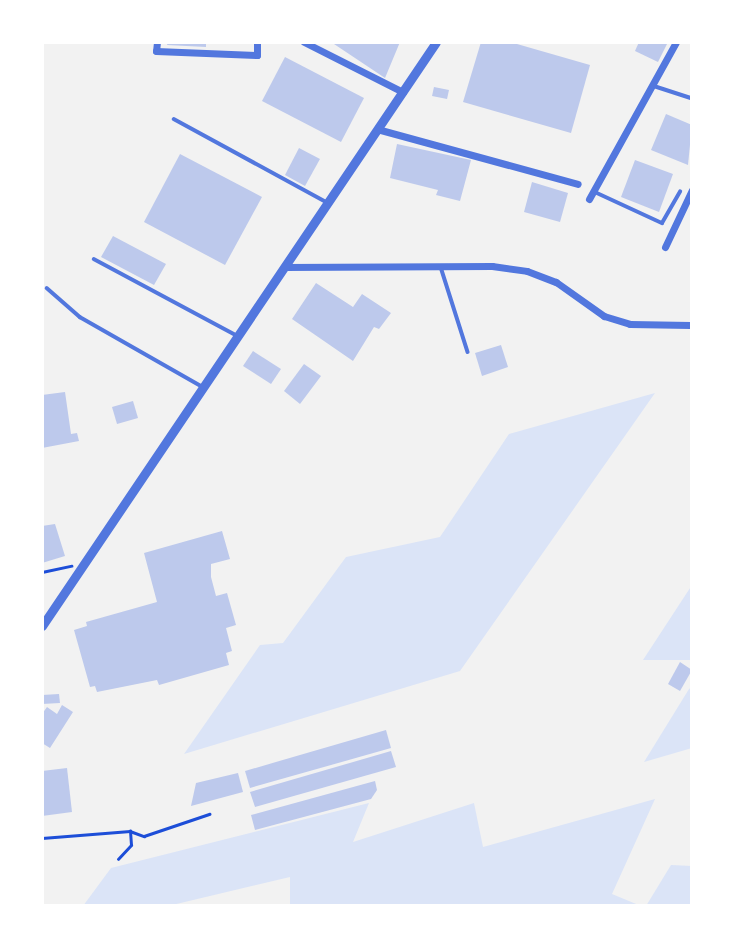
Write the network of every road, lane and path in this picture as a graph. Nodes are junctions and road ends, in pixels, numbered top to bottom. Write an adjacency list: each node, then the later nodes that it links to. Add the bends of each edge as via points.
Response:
1 (157, 42): 2 (street, via 156,51 257,55)
2 (257, 42)
3 (304, 42): 7 (street)
4 (436, 42): 7 (street)
5 (676, 42): 6 (street)
6 (652, 85): 8 (lane); 14 (street)
7 (403, 92): 10 (street)
8 (692, 98)
9 (174, 119): 15 (lane)
10 (377, 129): 11 (street); 15 (street)
11 (578, 184)
12 (692, 190): 16 (street)
13 (680, 192): 14 (lane, via 662,223)
14 (591, 195)
15 (328, 203): 18 (street)
16 (665, 247)
17 (94, 258): 22 (lane)
18 (284, 267): 19 (street); 22 (street)
19 (441, 267): 21 (street, via 527,271 556,282 604,316 655,328); 23 (lane)
20 (47, 288): 24 (lane, via 80,317)
21 (690, 324)
22 (237, 336): 24 (street)
23 (468, 352)
24 (203, 387): 25 (street)
25 (80, 570): 26 (path, via 67,565); 27 (street)
26 (42, 572)
27 (42, 626)
28 (209, 814): 29 (path, via 144,836)
29 (130, 831): 30 (path); 31 (path, via 131,845)
30 (42, 838)
31 (118, 859)

